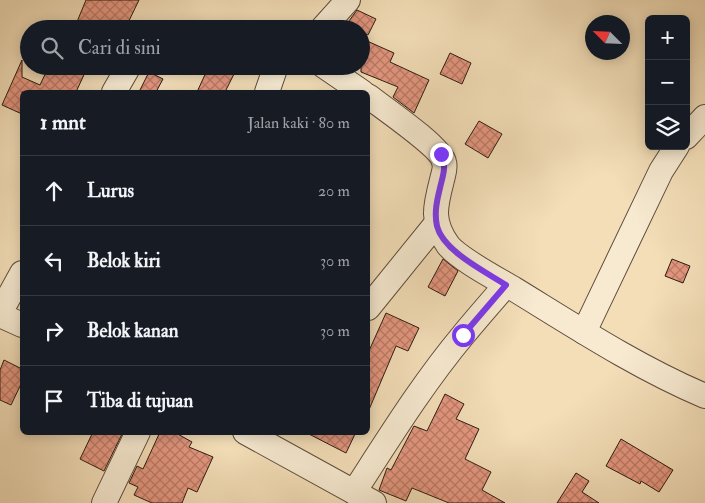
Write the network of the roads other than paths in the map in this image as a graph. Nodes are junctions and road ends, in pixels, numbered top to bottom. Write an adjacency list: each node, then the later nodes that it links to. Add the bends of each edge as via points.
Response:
1 (348, 0): 2 (street)
2 (330, 20)
3 (124, 75): 6 (street)
4 (273, 75): 7 (street)
5 (337, 75): 8 (street)
6 (115, 90)
7 (268, 90)
8 (359, 90)
9 (370, 98): 13 (street, via 441,154 444,170 436,203)
10 (705, 116): 11 (street)
11 (690, 133)
12 (675, 150): 19 (street, via 661,171)
13 (436, 224): 15 (street, via 450,247); 16 (street)
14 (20, 277): 17 (street)
15 (506, 285): 19 (street); 24 (street, via 432,375 392,433)
16 (370, 306)
17 (0, 314): 18 (street)
18 (20, 324)
19 (584, 332): 20 (street, via 664,378)
20 (705, 396)
21 (137, 435): 25 (street)
22 (257, 435): 23 (street)
23 (281, 441): 24 (street)
24 (368, 500)
25 (104, 503)

